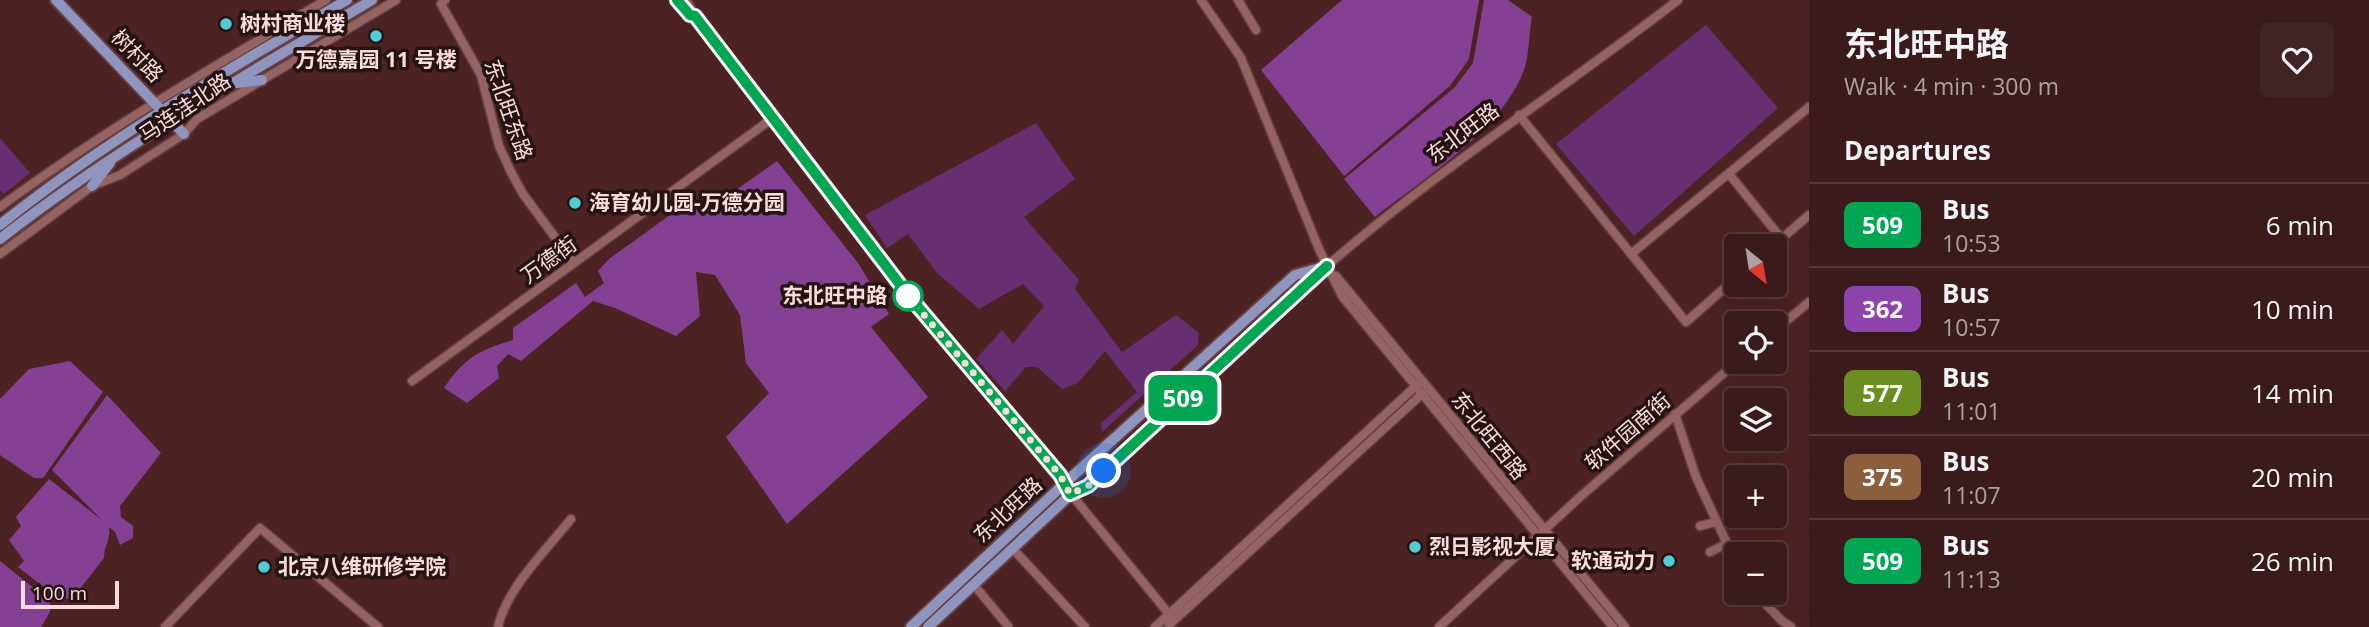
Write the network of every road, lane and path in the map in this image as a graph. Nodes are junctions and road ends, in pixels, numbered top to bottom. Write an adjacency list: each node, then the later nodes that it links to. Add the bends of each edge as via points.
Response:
1 (56, 0): 16 (main road, 树村路)
2 (326, 0): 16 (street, 马连洼北路)
3 (347, 0): 16 (main road, 马连洼北路)
4 (372, 0): 15 (main road, 马连洼北路)
5 (396, 0): 14 (street, 马连洼北路)
6 (445, 0): 33 (street, 东北旺东路, via 441,4 481,75 499,146 511,172)
7 (677, 0): 12 (street)
8 (686, 0): 12 (street)
9 (1201, 0): 34 (street, 东北旺西路, via 1241,58)
10 (1238, 0): 13 (street)
11 (1678, 0): 18 (street, 东北旺路)
12 (695, 16): 19 (street)
13 (1256, 30)
14 (262, 80): 15 (main road); 21 (street, 马连洼北路, via 197,119)
15 (231, 84): 20 (main road, 马连洼北路)
16 (158, 105): 20 (main road, 树村路); 25 (street, 马连洼北路, via 89,144); 27 (main road, 马连洼北路)
17 (1809, 107): 23 (street)
18 (1519, 115): 32 (street); 34 (street, 东北旺路)
19 (773, 118): 33 (street, 万德街); 43 (street, via 915,304)
20 (171, 120): 21 (main road, 树村路); 22 (main road, 马连洼北路)
21 (184, 134): 24 (street, 马连洼北路, via 120,175)
22 (117, 155): 24 (main road); 30 (main road, 马连洼北路)
23 (1729, 174): 28 (street); 32 (street)
24 (92, 186): 31 (street, 马连洼北路)
25 (0, 207)
26 (1809, 215): 29 (street)
27 (0, 225)
28 (1779, 234)
29 (1787, 234)
30 (0, 239)
31 (0, 254)
32 (1631, 254): 35 (street, via 1686,322)
33 (574, 263): 39 (street, 万德街)
34 (1327, 266): 40 (street, 东北旺西路); 43 (main road, 东北旺路, via 1296,275); 44 (main road, 东北旺路, via 1088,486)
35 (1724, 289)
36 (1809, 302): 37 (street)
37 (1787, 320)
38 (1724, 373): 42 (street, 软件园南街)
39 (412, 381)
40 (1418, 384): 41 (street, 东北旺西路); 55 (street)
41 (1424, 391): 48 (street, 东北旺西路); 55 (street)
42 (1675, 414): 46 (street); 48 (street, 软件园南街)
43 (1065, 483): 44 (street); 60 (main road, 东北旺路)
44 (1070, 494): 51 (main road, 东北旺路); 55 (street)
45 (571, 519): 59 (street, via 513,593)
46 (1716, 522): 47 (street); 49 (street)
47 (1700, 526)
48 (1541, 533): 64 (street, 软件园南街); 65 (street, 东北旺西路); 66 (street, 东北旺西路)
49 (1725, 542)
50 (1724, 545): 52 (street)
51 (1013, 549): 53 (main road, 东北旺路); 62 (street)
52 (1710, 552)
53 (974, 585): 56 (street); 61 (main road, 东北旺路)
54 (1767, 605): 67 (street)
55 (1170, 623): 63 (street)
56 (1008, 626)
57 (165, 627): 58 (street, via 260,528)
58 (378, 627)
59 (498, 627)
60 (911, 627)
61 (928, 627)
62 (1085, 627)
63 (1155, 627)
64 (1439, 627)
65 (1613, 627)
66 (1625, 627)
67 (1791, 627)

